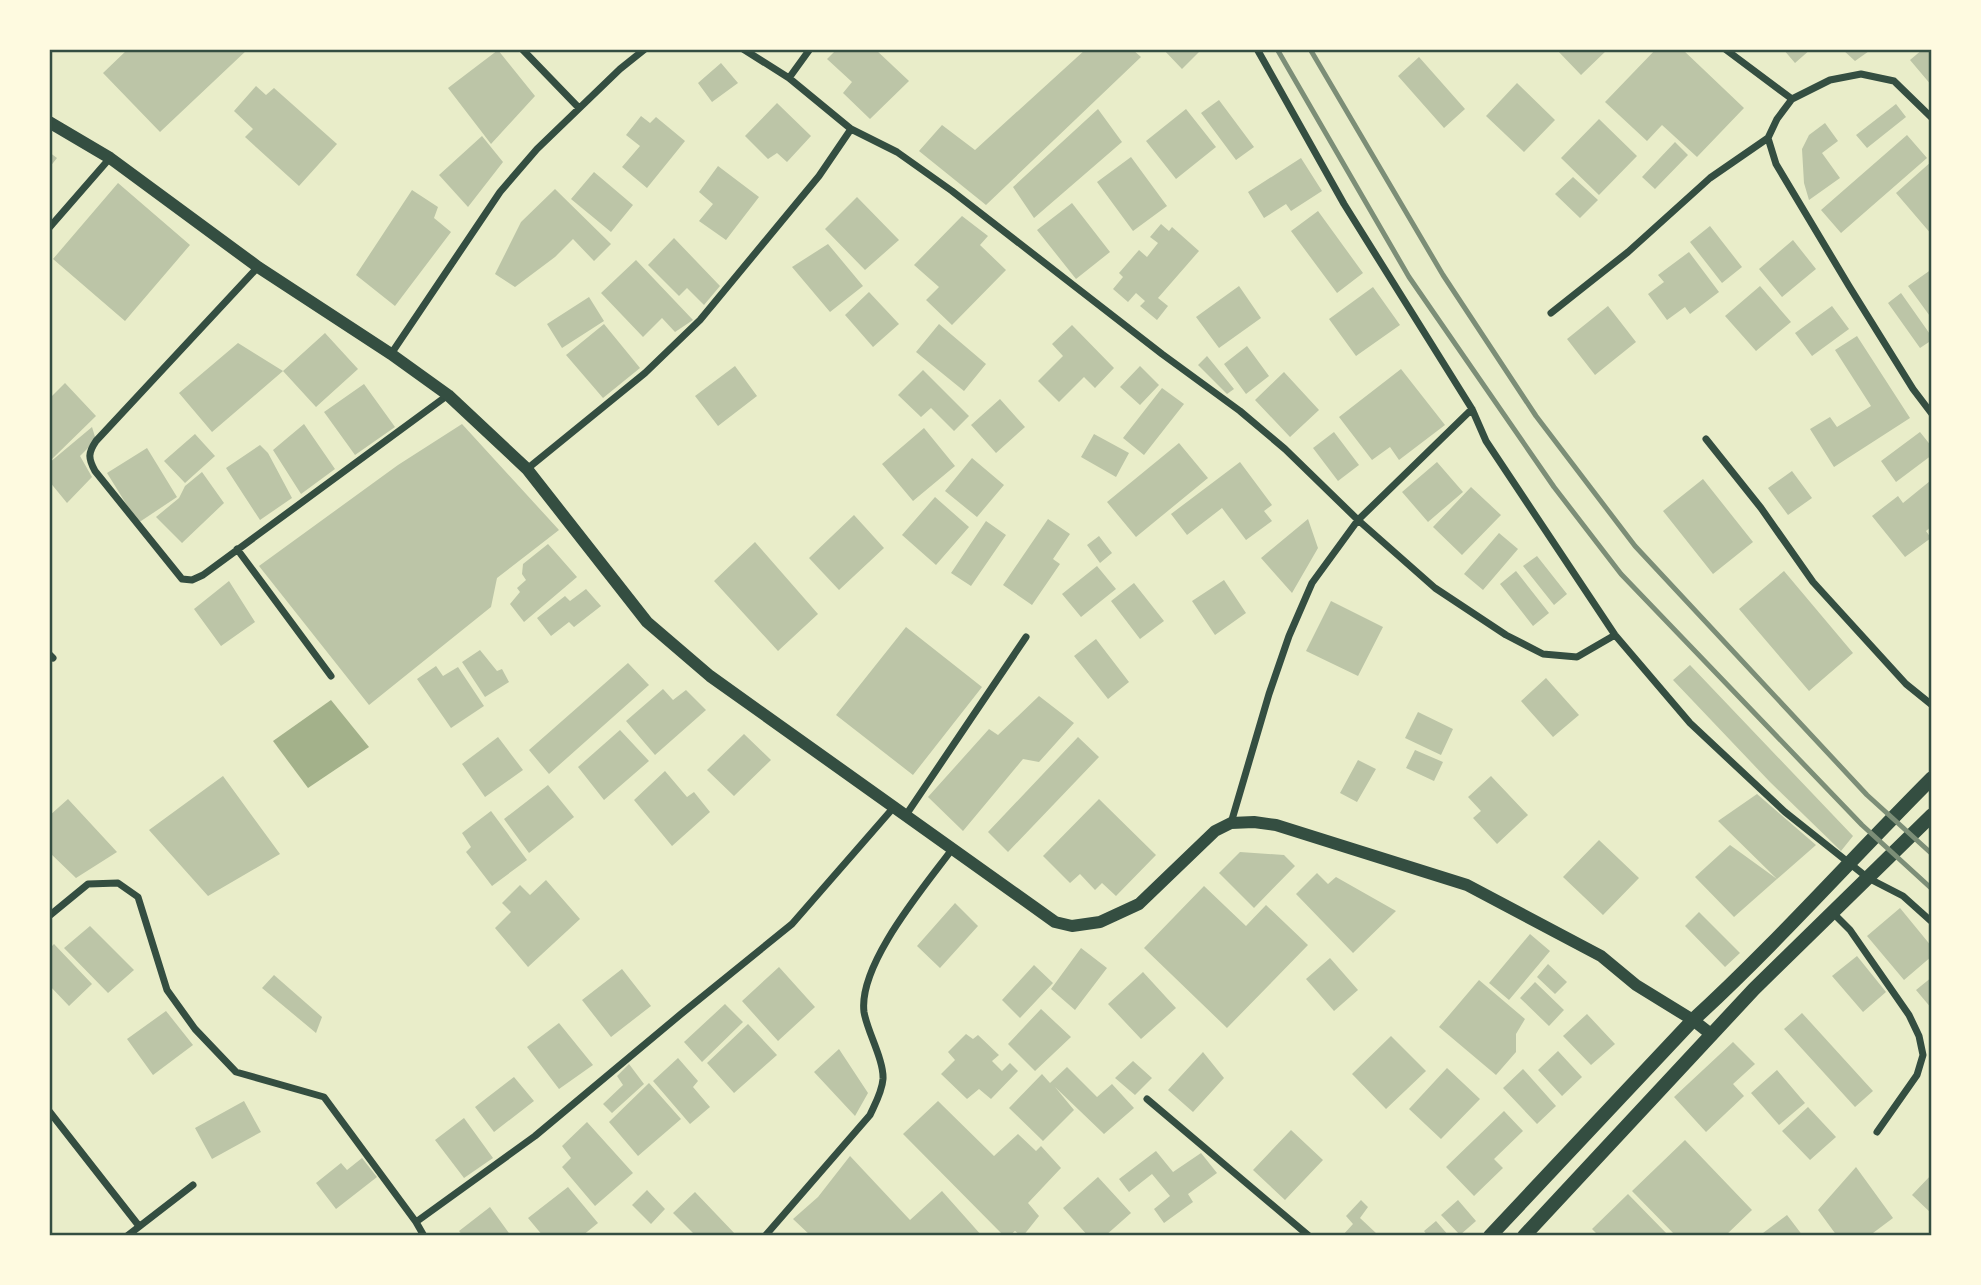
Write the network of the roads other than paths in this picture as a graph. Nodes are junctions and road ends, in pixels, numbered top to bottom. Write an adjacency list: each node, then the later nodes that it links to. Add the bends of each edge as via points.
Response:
1 (522, 49): 9 (street)
2 (645, 49): 9 (street)
3 (743, 49): 7 (street)
4 (810, 49): 7 (street)
5 (1257, 49): 20 (street, via 1344,204)
6 (1726, 49): 8 (street)
7 (789, 78): 12 (street)
8 (1792, 99): 10 (street, via 1830,80 1861,74 1894,81); 13 (street)
9 (579, 108): 18 (street, via 500,192)
10 (1932, 118)
11 (49, 122): 14 (street)
12 (851, 129): 23 (street, via 819,176 700,320 645,373); 24 (street, via 897,152 952,191 1240,411)
13 (1768, 138): 17 (street, via 1710,178); 21 (street, via 1776,164)
14 (110, 158): 15 (street); 16 (street)
15 (49, 228)
16 (258, 267): 18 (street); 25 (street, via 89,452 95,471 183,579 203,575)
17 (1552, 313)
18 (391, 354): 19 (street)
19 (448, 395): 23 (street); 25 (street)
20 (1472, 409): 24 (street); 26 (street, via 1486,441)
21 (1932, 414)
22 (1706, 439): 29 (street, via 1813,582 1906,684)
23 (527, 469): 31 (street, via 648,622 710,676)
24 (1358, 520): 26 (street, via 1435,588 1543,654 1577,657); 34 (street, via 1312,583 1289,636)
25 (237, 549): 28 (street)
26 (1615, 635): 36 (street, via 1690,723)
27 (1026, 637): 32 (street)
28 (331, 676)
29 (1932, 705)
30 (1932, 778): 36 (main road)
31 (894, 806): 32 (street); 47 (street, via 792,924 535,1136)
32 (906, 815): 35 (street)
33 (1932, 815): 37 (main road)
34 (1231, 823): 35 (street, via 1215,831 1139,904 1100,922 1072,926 1055,922); 41 (street, via 1276,825 1466,885 1601,956 1636,985)
35 (954, 848): 51 (street, via 903,916 875,963 864,993 864,1012 883,1077 870,1115)
36 (1848, 862): 37 (street); 41 (main road)
37 (1868, 878): 38 (main road); 40 (street, via 1903,896)
38 (1833, 913): 42 (main road); 45 (street, via 1850,930 1909,1016 1923,1055 1917,1075)
39 (49, 916): 47 (street, via 88,884 118,883 138,897 167,990 195,1029 236,1072 324,1097)
40 (1932, 922)
41 (1693, 1020): 42 (street); 53 (main road)
42 (1712, 1035): 54 (main road)
43 (1147, 1099): 52 (street)
44 (49, 1111): 48 (street)
45 (1877, 1132)
46 (193, 1185): 48 (street)
47 (416, 1222): 50 (street)
48 (139, 1226): 49 (street)
49 (127, 1236)
50 (424, 1236)
51 (765, 1236)
52 (1309, 1236)
53 (1490, 1236)
54 (1524, 1236)

